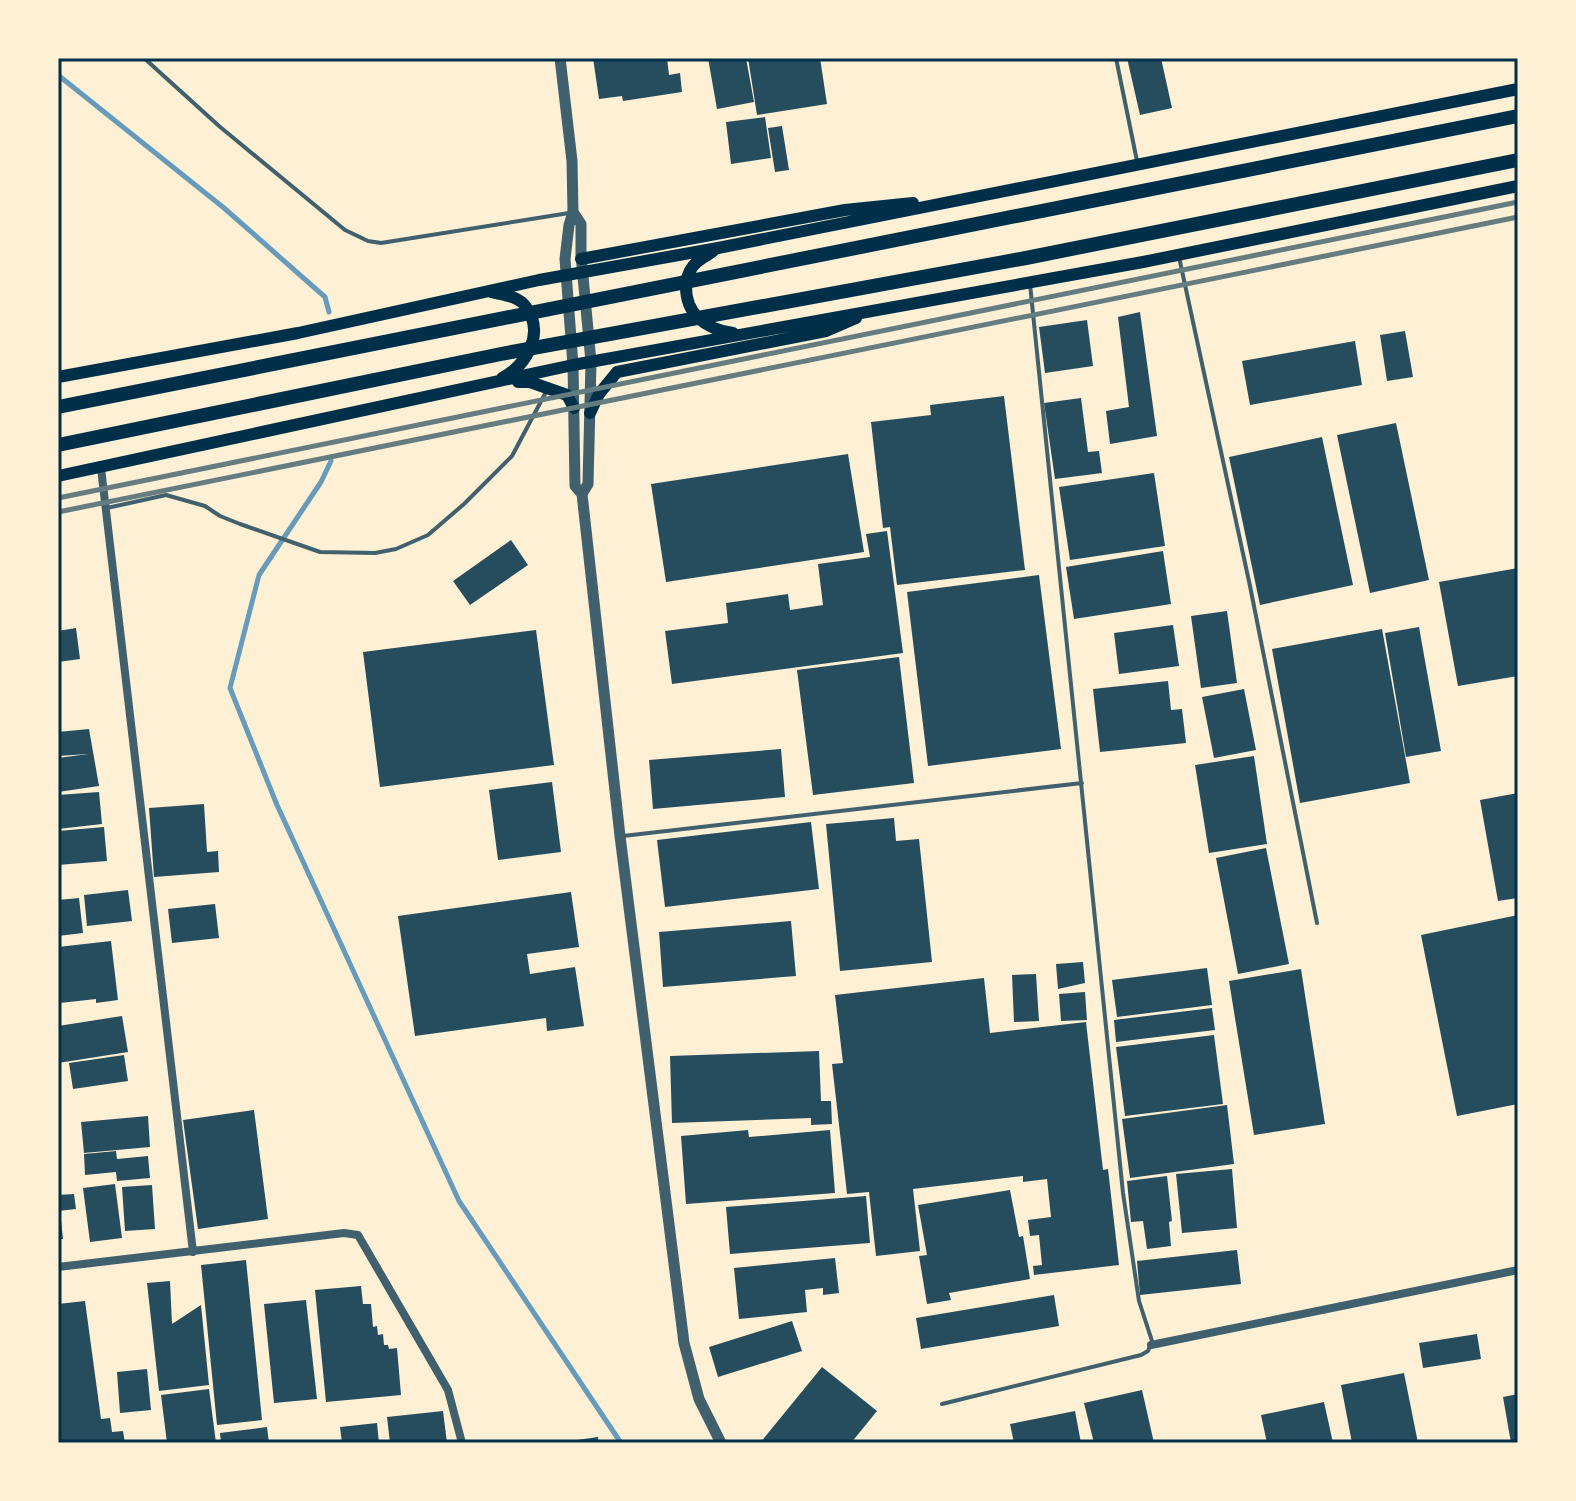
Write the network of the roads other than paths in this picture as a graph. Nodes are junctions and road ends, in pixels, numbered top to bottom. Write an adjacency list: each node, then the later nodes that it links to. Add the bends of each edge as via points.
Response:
1 (144, 58): 10 (lane, via 356,237 381,243)
2 (560, 58): 10 (street)
3 (1116, 58): 7 (lane)
4 (1518, 89): 7 (main road)
5 (1518, 116): 24 (highway)
6 (1518, 160): 27 (highway, via 1026,258 501,354)
7 (1138, 166): 9 (main road)
8 (1518, 186): 12 (main road)
9 (987, 196): 11 (main road); 13 (main road, via 845,210)
10 (573, 212): 13 (street, via 581,224); 14 (street)
11 (718, 248): 13 (main road); 18 (main road, via 687,276 686,296 690,310 705,324)
12 (1179, 254): 15 (main road); 34 (lane)
13 (582, 266): 14 (main road); 19 (street)
14 (566, 275): 16 (main road); 20 (street)
15 (1029, 282): 17 (main road); 32 (lane)
16 (488, 291): 21 (main road, via 339,325); 22 (main road, via 512,296 526,306 534,325 525,361)
17 (878, 309): 18 (main road); 26 (main road, via 826,331 617,372)
18 (740, 334): 19 (main road)
19 (591, 362): 20 (main road); 26 (street)
20 (573, 365): 22 (main road); 25 (street)
21 (58, 377)
22 (494, 383): 23 (main road); 28 (main road)
23 (548, 387): 25 (main road, via 567,395); 31 (lane, via 512,456 428,535 396,549 320,552 166,495)
24 (58, 407)
25 (574, 408): 30 (street, via 575,486)
26 (590, 413): 30 (street, via 588,484)
27 (58, 445)
28 (101, 468): 29 (main road); 31 (street)
29 (58, 476)
30 (582, 494): 33 (street)
31 (105, 509): 35 (street)
32 (1082, 783): 33 (lane); 38 (lane, via 1123,1193)
33 (620, 836): 41 (street, via 684,1343 699,1399)
34 (1317, 923)
35 (193, 1252): 36 (street); 40 (street, via 358,1235 448,1390)
36 (58, 1267)
37 (1518, 1270): 38 (street)
38 (1151, 1345): 39 (lane, via 1145,1354 1104,1366)
39 (942, 1404)
40 (462, 1443)
41 (721, 1443)

